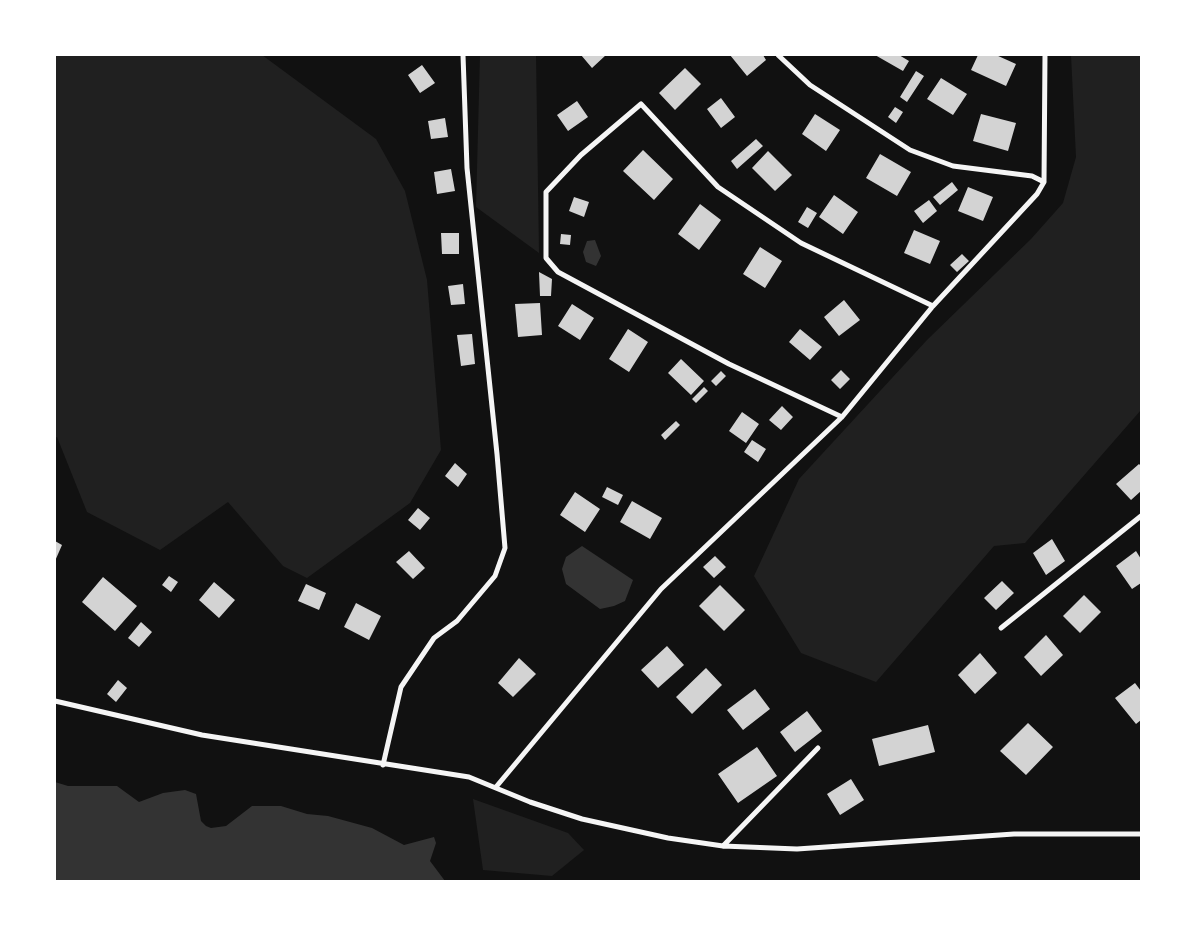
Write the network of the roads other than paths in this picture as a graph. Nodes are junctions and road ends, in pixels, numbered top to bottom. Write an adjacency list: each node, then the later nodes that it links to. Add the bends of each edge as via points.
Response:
1 (463, 55): 11 (street, via 467,168 504,548 495,576 458,621 434,638 401,687)
2 (778, 55): 4 (street, via 810,85 910,150 953,166 1032,176)
3 (1045, 55): 4 (street)
4 (1044, 182): 5 (street, via 1037,194)
5 (933, 306): 6 (street); 6 (street, via 801,243 718,187 641,104 581,155 546,192 546,258 558,272 729,364)
6 (842, 417): 12 (street, via 661,589)
7 (1141, 516): 8 (street)
8 (1001, 628)
9 (55, 701): 11 (street, via 183,731)
10 (818, 748): 14 (street)
11 (383, 765): 12 (street, via 454,774)
12 (496, 787): 14 (street, via 582,819)
13 (1141, 834): 14 (street, via 1014,834 797,849)
14 (723, 846)

